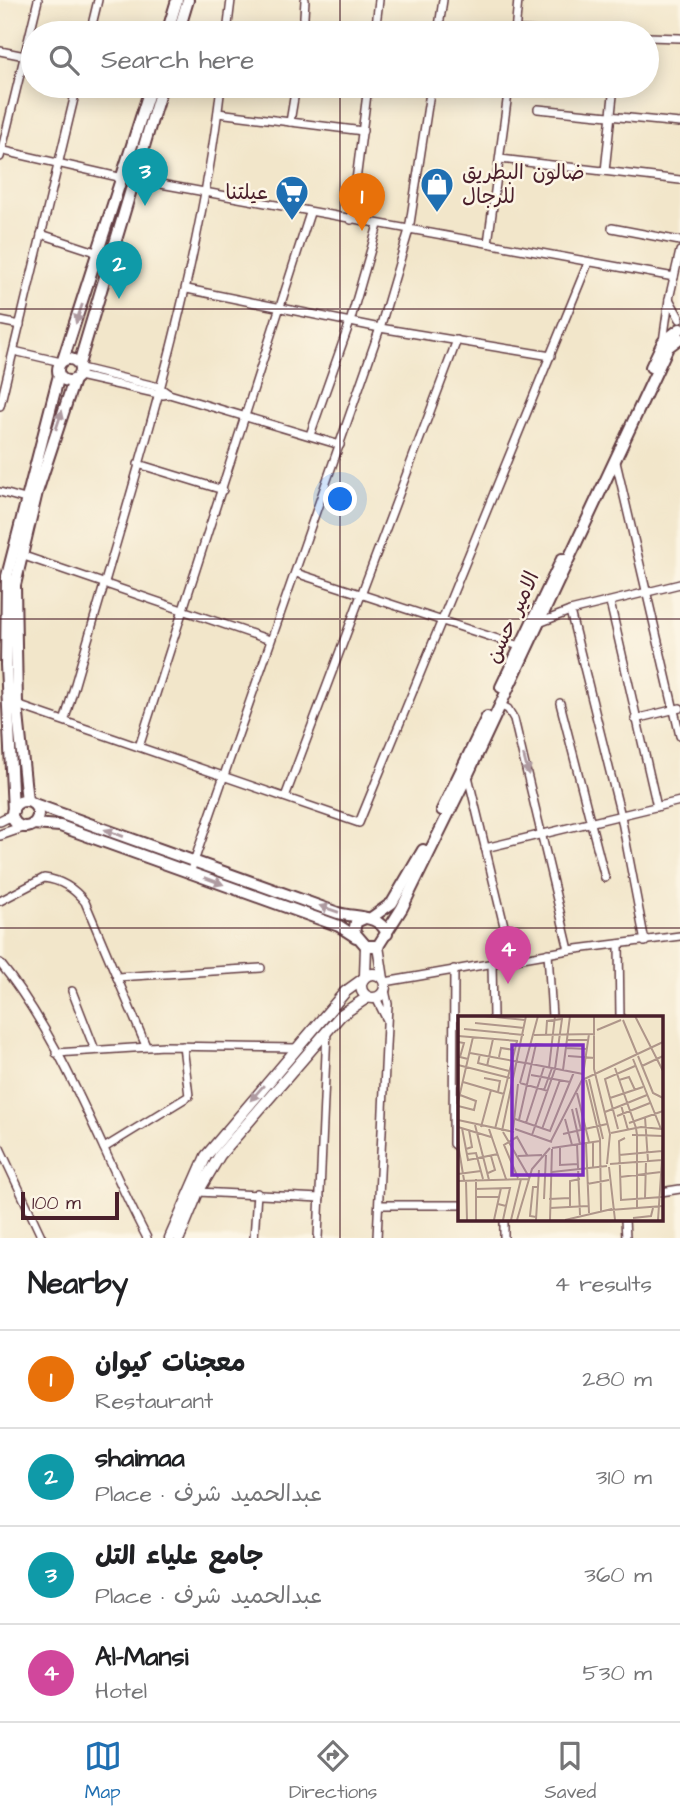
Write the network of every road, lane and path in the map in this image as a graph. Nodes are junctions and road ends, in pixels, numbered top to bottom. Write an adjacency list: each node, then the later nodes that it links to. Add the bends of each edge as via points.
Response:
1 (38, 0): 10 (street)
2 (98, 0): 11 (street)
3 (177, 0): 12 (main road)
4 (188, 0): 13 (main road)
5 (231, 0): 14 (street)
6 (305, 0): 15 (street)
7 (379, 0): 16 (street)
8 (443, 0): 17 (street)
9 (518, 0): 18 (street)
10 (33, 21)
11 (93, 21)
12 (171, 21)
13 (182, 21)
14 (228, 21)
15 (305, 21)
16 (376, 21)
17 (440, 21)
18 (516, 21)
19 (659, 37): 20 (street)
20 (680, 38)
21 (0, 51): 22 (street)
22 (21, 55)
23 (21, 72): 39 (street)
24 (74, 98): 41 (street)
25 (148, 98): 43 (main road)
26 (158, 98): 43 (main road)
27 (220, 98): 34 (street)
28 (294, 98): 36 (street)
29 (367, 98): 38 (street)
30 (429, 98): 50 (street)
31 (508, 98): 40 (street)
32 (613, 98): 35 (street)
33 (538, 109): 35 (street)
34 (218, 113): 36 (street); 45 (street)
35 (611, 116): 37 (street); 42 (street)
36 (290, 122): 38 (street)
37 (680, 123)
38 (363, 131): 47 (street)
39 (1, 152): 41 (street)
40 (500, 159): 42 (street); 53 (street)
41 (57, 163): 43 (street); 51 (street)
42 (605, 171): 44 (street)
43 (128, 179): 45 (street); 55 (main road); 73 (main road)
44 (680, 180)
45 (208, 193): 46 (street); 58 (street)
46 (310, 213): 47 (street); 60 (street)
47 (351, 220): 48 (street)
48 (378, 225): 50 (street); 63 (street)
49 (612, 228): 52 (street)
50 (408, 230): 53 (street); 65 (street)
51 (41, 234): 55 (street); 64 (street)
52 (680, 241)
53 (488, 243): 56 (street)
54 (680, 251): 57 (street)
55 (99, 253): 72 (main road, one-way to 72)
56 (588, 263): 57 (street); 71 (street)
57 (674, 277): 59 (street)
58 (187, 289): 60 (street); 74 (street)
59 (669, 299): 61 (street); 69 (street)
60 (279, 309): 63 (street); 76 (street)
61 (680, 319)
62 (0, 321): 64 (street)
63 (350, 322): 65 (street); 77 (street)
64 (20, 325): 70 (street)
65 (380, 328): 68 (street); 78 (street)
66 (680, 329): 69 (main road, الامير حسن)
67 (680, 338): 79 (main road, الامير حسن, via 668,347)
68 (457, 340): 71 (street); 90 (street)
69 (663, 342): 98 (main road, الامير حسن, via 586,514)
70 (14, 351): 72 (street); 75 (street)
71 (551, 356): 95 (street)
72 (60, 367): 73 (main road, via 72,359); 73 (main road, via 64,380); 83 (main road)
73 (78, 372): 74 (street); 84 (main road, one-way to 73, via 47,457)
74 (158, 390): 76 (street); 80 (street)
75 (0, 406)
76 (245, 418): 77 (street); 81 (street)
77 (310, 436): 78 (street)
78 (340, 445): 85 (street)
79 (616, 462): 88 (street); 91 (main road, الامير حسن)
80 (138, 464): 81 (street); 86 (street)
81 (223, 490): 93 (street)
82 (0, 492): 83 (street)
83 (25, 499): 99 (main road, via 7,576)
84 (21, 555): 86 (street); 102 (main road, via 14,598)
85 (296, 573): 90 (street); 97 (street)
86 (104, 582): 93 (street); 104 (street)
87 (679, 584): 88 (street); 89 (street)
88 (648, 592): 92 (street); 103 (street)
89 (680, 594)
90 (362, 596): 95 (street); 110 (street)
91 (548, 601): 94 (street); 96 (main road, الامير حسن)
92 (610, 602): 94 (street); 105 (street)
93 (185, 609): 97 (street); 107 (street)
94 (570, 611): 96 (street); 115 (street)
95 (444, 623): 98 (street); 110 (street, via 359,823)
96 (538, 623): 101 (main road, الامير حسن)
97 (270, 640): 108 (street)
98 (519, 646): 101 (main road, الامير حسن)
99 (3, 665): 114 (main road)
100 (559, 703): 117 (street)
101 (497, 704): 109 (main road, الامير حسن); 119 (street, one-way to 119, via 508,709 514,719); 125 (main road, الامير حسن, via 403,888 392,903)
102 (17, 705): 104 (street); 112 (main road)
103 (677, 709): 105 (street); 106 (street)
104 (65, 719): 107 (street)
105 (635, 719): 113 (street)
106 (680, 736)
107 (139, 747): 108 (street)
108 (222, 775): 110 (street); 122 (street)
109 (467, 776): 121 (street); 126 (main road, الامير حسن)
110 (285, 797)
111 (680, 801): 113 (street)
112 (30, 802): 114 (main road, via 17,804); 118 (main road, via 38,812); 122 (main road, one-way to 112)
113 (657, 807): 115 (street)
114 (12, 813): 116 (street); 118 (main road)
115 (621, 816): 117 (street); 129 (street)
116 (0, 821)
117 (590, 823): 119 (street); 123 (street)
118 (28, 825): 120 (street); 122 (main road, via 60,826)
119 (543, 834): 121 (street); 132 (street)
120 (0, 835)
121 (485, 848): 134 (street)
122 (192, 868): 125 (main road, one-way to 122); 128 (main road, one-way to 128, via 338,926)
123 (605, 878)
124 (0, 901): 139 (street, via 44,878 68,886 85,902)
125 (368, 918): 126 (main road, via 380,922); 128 (main road, الامير حسن, via 354,925)
126 (387, 934): 131 (main road)
127 (680, 936): 129 (street)
128 (361, 942): 131 (main road); 140 (main road)
129 (645, 942): 130 (street)
130 (619, 944): 132 (street); 145 (street)
131 (379, 946): 141 (main road)
132 (569, 950): 133 (street)
133 (548, 953): 134 (street); 144 (street)
134 (512, 959): 135 (street)
135 (492, 962): 138 (street); 143 (street)
136 (0, 963): 151 (street, via 26,998)
137 (261, 968): 139 (street)
138 (454, 969): 141 (street); 156 (street, via 453,1144)
139 (117, 977): 147 (street)
140 (364, 978): 141 (main road, via 373,974); 141 (main road, via 362,992); 149 (main road, via 345,992)
141 (380, 989): 146 (main road); 162 (street, via 386,1018)
142 (72, 991): 150 (street)
143 (493, 1016)
144 (552, 1016)
145 (620, 1016)
146 (327, 1030): 153 (main road); 161 (street)
147 (146, 1046): 148 (street); 150 (street)
148 (183, 1046): 149 (street); 155 (street, via 189,1096)
149 (297, 1048): 152 (main road)
150 (95, 1050): 151 (street)
151 (56, 1053): 155 (street)
152 (287, 1058): 153 (main road); 168 (main road, one-way to 168, via 206,1156)
153 (296, 1067): 158 (main road, via 220,1155)
154 (0, 1148): 166 (street)
155 (104, 1148): 167 (street)
156 (458, 1148)
157 (680, 1189): 159 (street)
158 (198, 1192): 160 (street); 169 (main road)
159 (662, 1192)
160 (257, 1194): 161 (street); 170 (street)
161 (320, 1198): 171 (street)
162 (379, 1205): 163 (street); 172 (street)
163 (458, 1205)
164 (504, 1220): 173 (street)
165 (625, 1220): 174 (street)
166 (42, 1238)
167 (147, 1238)
168 (170, 1238)
169 (179, 1238)
170 (254, 1238)
171 (318, 1238)
172 (377, 1238)
173 (504, 1238)
174 (626, 1238)

